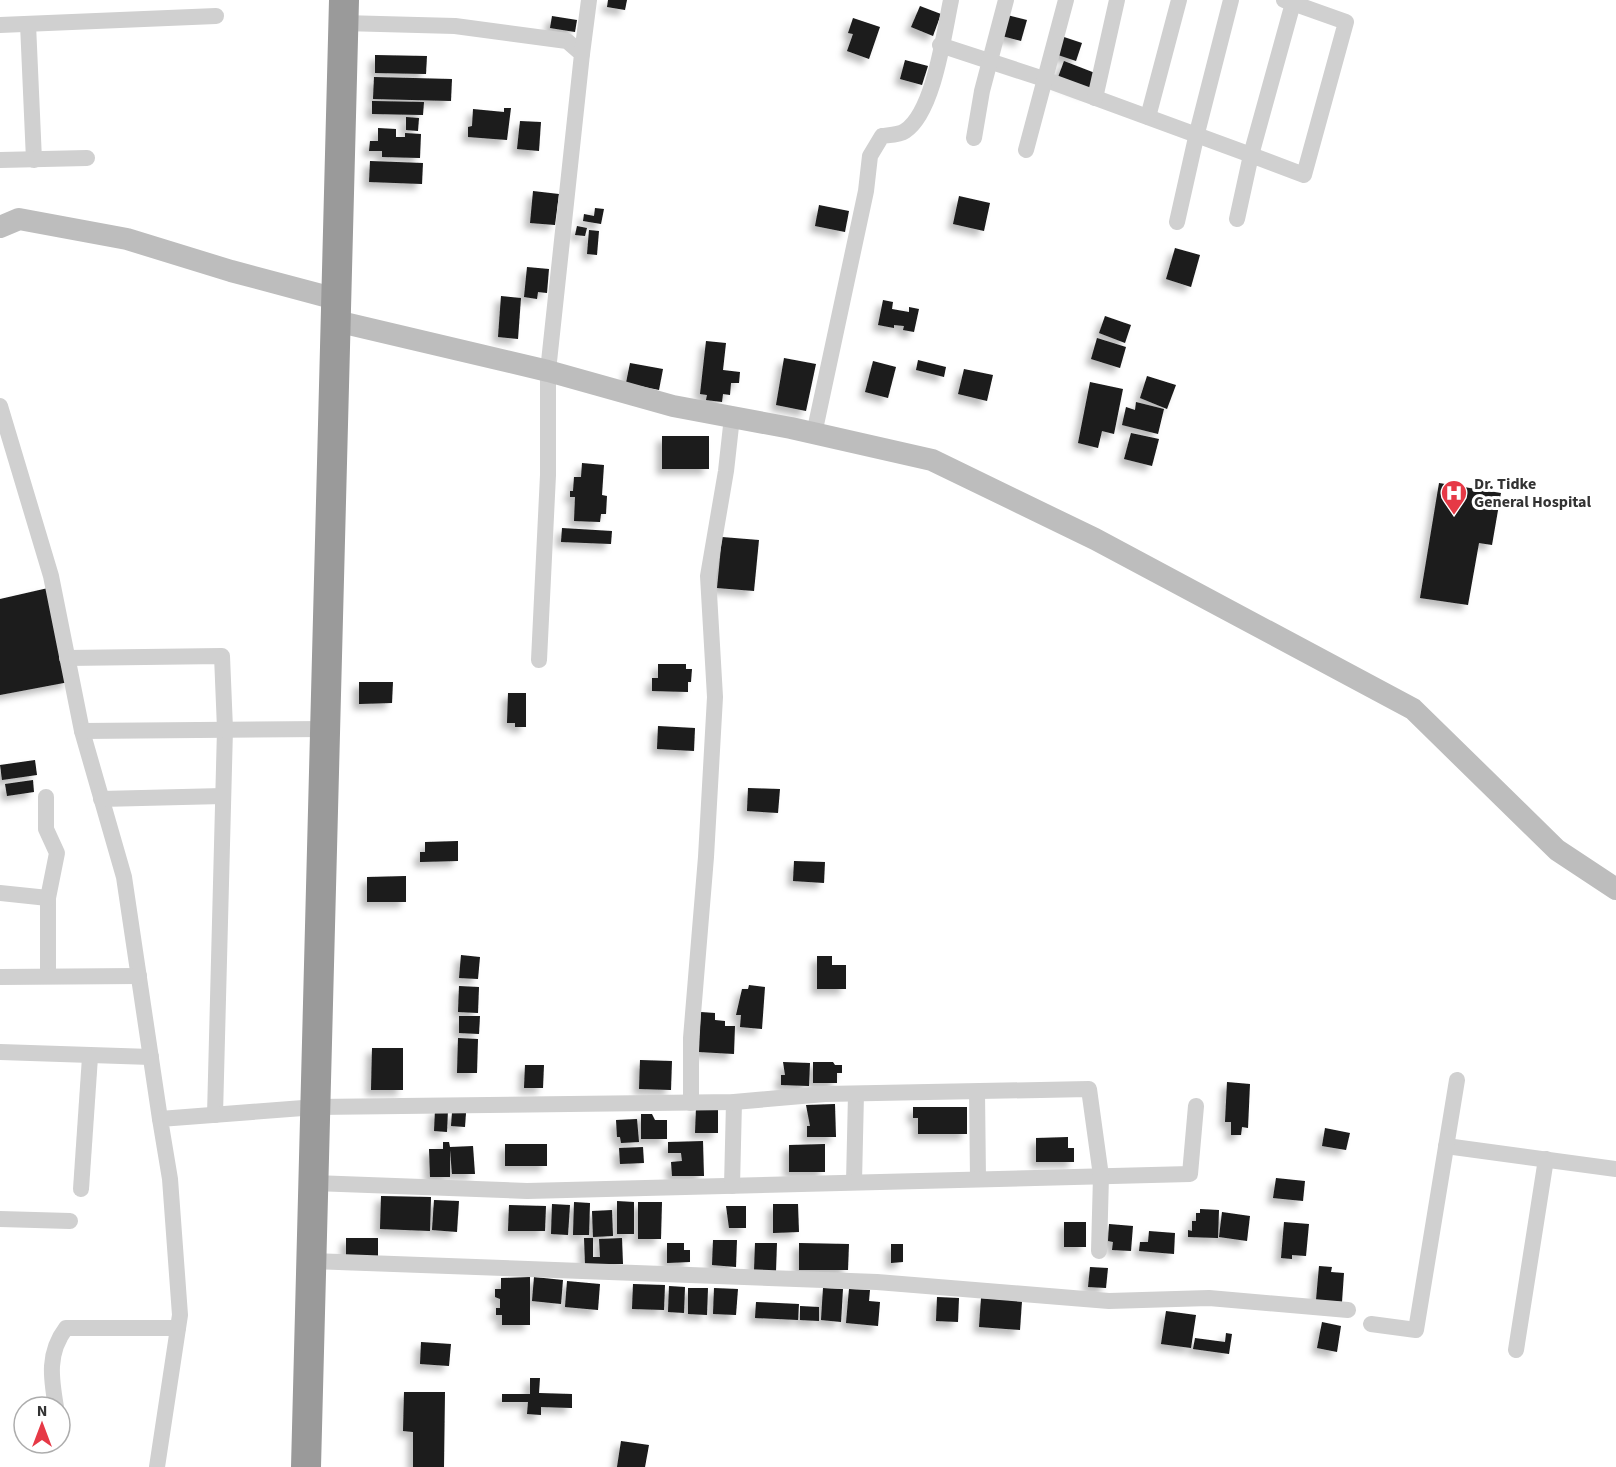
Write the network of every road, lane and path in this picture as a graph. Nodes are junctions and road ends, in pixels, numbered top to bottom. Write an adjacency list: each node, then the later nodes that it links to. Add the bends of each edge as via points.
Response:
1 (589, 0): 14 (street)
2 (951, 0): 13 (street)
3 (1006, 0): 15 (street)
4 (1066, 0): 16 (street)
5 (1117, 0): 17 (street)
6 (1179, 0): 18 (street)
7 (1231, 0): 19 (street)
8 (1288, 2): 22 (street); 22 (street, via 1346,22 1304,176)
9 (344, 11): 14 (street, via 567,41); 29 (highway)
10 (216, 16): 11 (street)
11 (28, 24): 12 (street); 25 (street)
12 (0, 25)
13 (940, 45): 15 (street); 33 (street, via 919,116 904,132 882,136 870,156)
14 (582, 54): 30 (street)
15 (990, 60): 16 (street); 20 (street)
16 (1044, 79): 17 (street); 21 (street)
17 (1095, 98): 18 (street)
18 (1148, 117): 19 (street)
19 (1197, 133): 22 (street); 27 (street)
20 (974, 138)
21 (1026, 150)
22 (1251, 155): 26 (street)
23 (87, 158): 25 (street)
24 (0, 160): 25 (street)
25 (34, 160)
26 (1237, 219)
27 (1177, 222)
28 (0, 227): 29 (street, via 19,219 127,239 231,271)
29 (336, 310): 30 (street); 37 (highway)
30 (549, 371): 32 (street, via 673,406); 35 (street)
31 (0, 406): 34 (street, via 51,576)
32 (732, 417): 33 (street); 55 (street, via 708,576 715,697 691,1038)
33 (814, 434): 42 (street, via 932,460 1095,539 1413,709 1557,850)
34 (67, 658): 36 (street, via 222,656); 38 (street)
35 (539, 660)
36 (225, 729): 37 (street); 38 (street); 39 (street)
37 (325, 729): 57 (highway)
38 (82, 731): 41 (street)
39 (223, 796): 41 (street); 58 (street)
40 (46, 797): 44 (street, via 46,829 57,853)
41 (101, 799): 46 (street, via 124,877)
42 (1616, 888)
43 (0, 893): 44 (street)
44 (48, 898): 45 (street)
45 (48, 976): 46 (street); 47 (street)
46 (139, 976): 50 (street)
47 (0, 977)
48 (0, 1052): 49 (street)
49 (90, 1057): 50 (street); 68 (street)
50 (151, 1057): 59 (street)
51 (1457, 1080): 60 (street)
52 (977, 1092): 53 (street); 63 (street, via 1089,1089); 64 (street)
53 (856, 1094): 54 (street); 65 (street)
54 (734, 1102): 55 (street); 67 (street)
55 (691, 1103): 57 (street)
56 (1196, 1106): 63 (street, via 1190,1174)
57 (316, 1107): 58 (street); 66 (highway)
58 (215, 1115): 59 (street)
59 (160, 1119): 75 (street, via 170,1179)
60 (1446, 1146): 61 (street); 74 (street, via 1416,1330)
61 (1546, 1159): 62 (street); 76 (street)
62 (1616, 1168)
63 (1101, 1176): 64 (street); 71 (street)
64 (978, 1179): 65 (street)
65 (854, 1182): 67 (street)
66 (314, 1183): 67 (street, via 527,1191); 72 (highway)
67 (732, 1186)
68 (81, 1188)
69 (0, 1219): 70 (street)
70 (70, 1221)
71 (1099, 1251)
72 (312, 1261): 73 (street, via 878,1282 1109,1301 1209,1298); 79 (highway)
73 (1348, 1310)
74 (1371, 1324)
75 (178, 1328): 77 (street, via 66,1328 56,1342 50,1370); 78 (street)
76 (1516, 1350)
77 (54, 1395)
78 (157, 1467)
79 (306, 1467)

